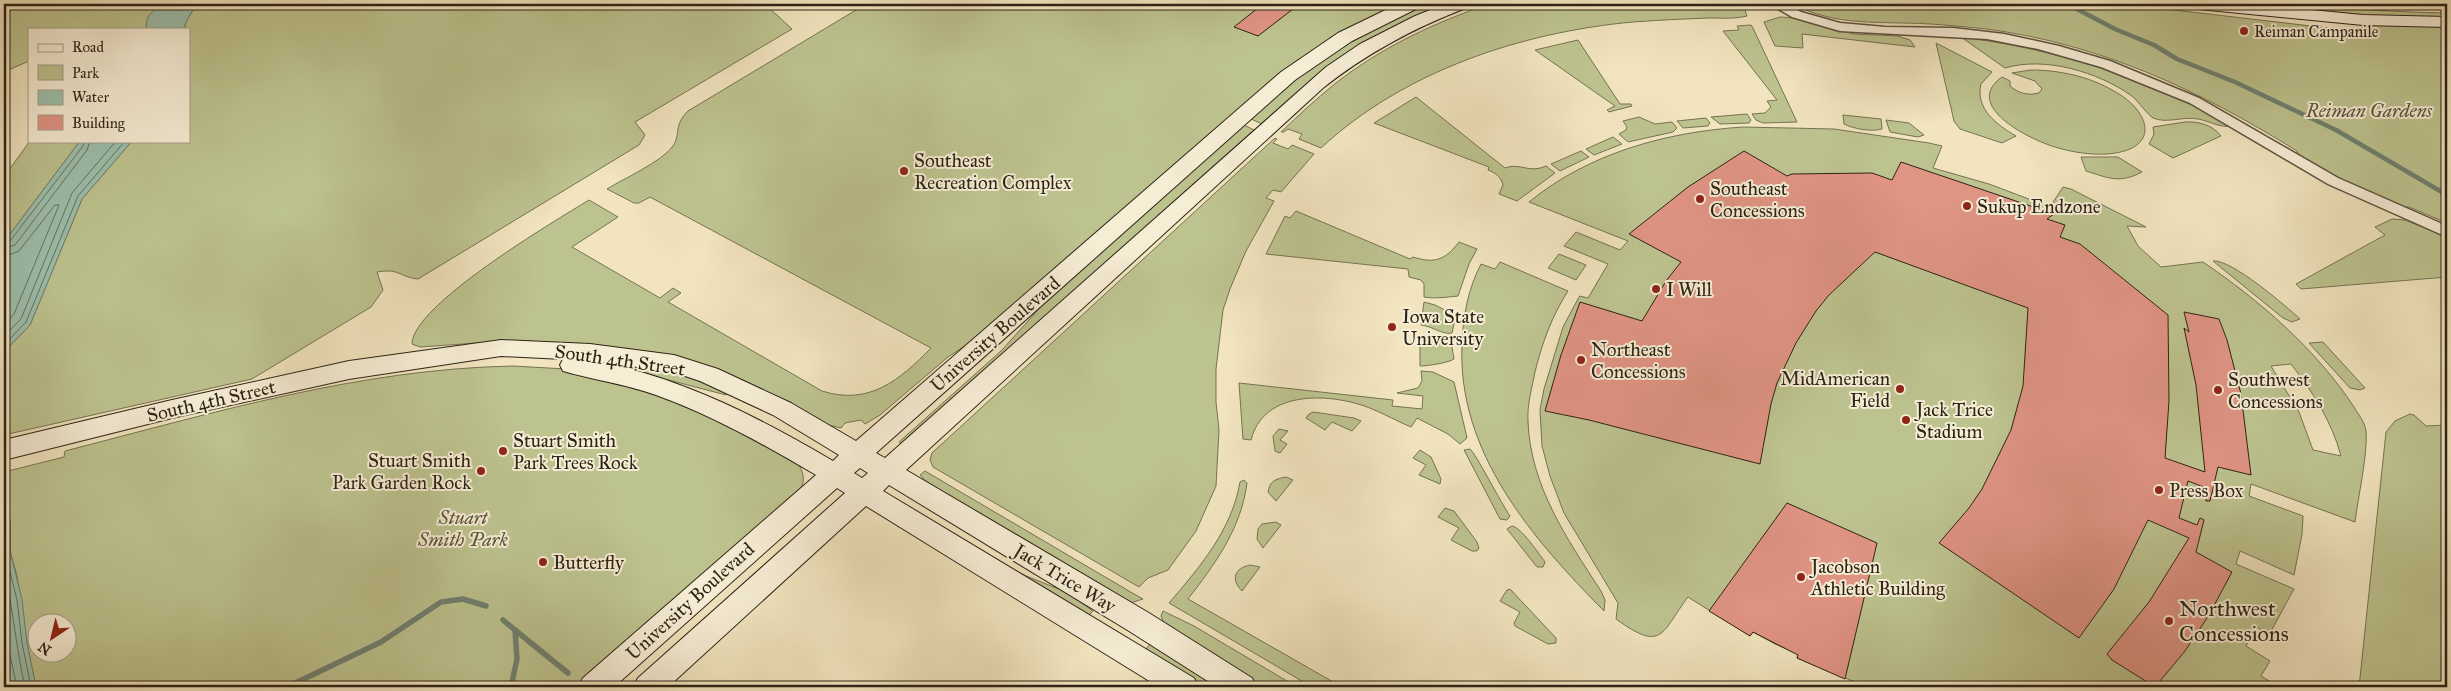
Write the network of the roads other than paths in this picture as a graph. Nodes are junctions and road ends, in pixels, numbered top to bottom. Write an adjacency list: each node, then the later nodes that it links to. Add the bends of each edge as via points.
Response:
1 (1412, 4): 11 (main road, University Boulevard, via 1345,37 1288,76)
2 (1460, 4): 12 (main road, University Boulevard, via 1394,31 1340,64)
3 (1776, 4): 8 (street, via 1796,15 1837,27 1872,31 1954,32 1997,38 2054,49 2108,65 2199,102 2333,181)
4 (2198, 4): 7 (main road, via 2363,20)
5 (2325, 4): 6 (main road)
6 (2447, 8)
7 (2447, 22)
8 (2447, 232)
9 (449, 356): 10 (main road, South 4th Street, via 349,370); 11 (main road, South 4th Street, via 500,348 549,349 674,364 748,392); 13 (main road, South 4th Street, via 559,363 651,383 720,409)
10 (4, 450)
11 (858, 453): 12 (main road, South 4th Street); 13 (main road, University Boulevard)
12 (887, 471): 14 (main road, University Boulevard); 18 (main road, Jack Trice Way)
13 (834, 474): 14 (main road, South 4th Street); 15 (main road, University Boulevard)
14 (864, 492): 16 (main road, University Boulevard); 17 (main road, Jack Trice Way)
15 (593, 687)
16 (648, 687)
17 (1184, 687)
18 (1242, 687)

